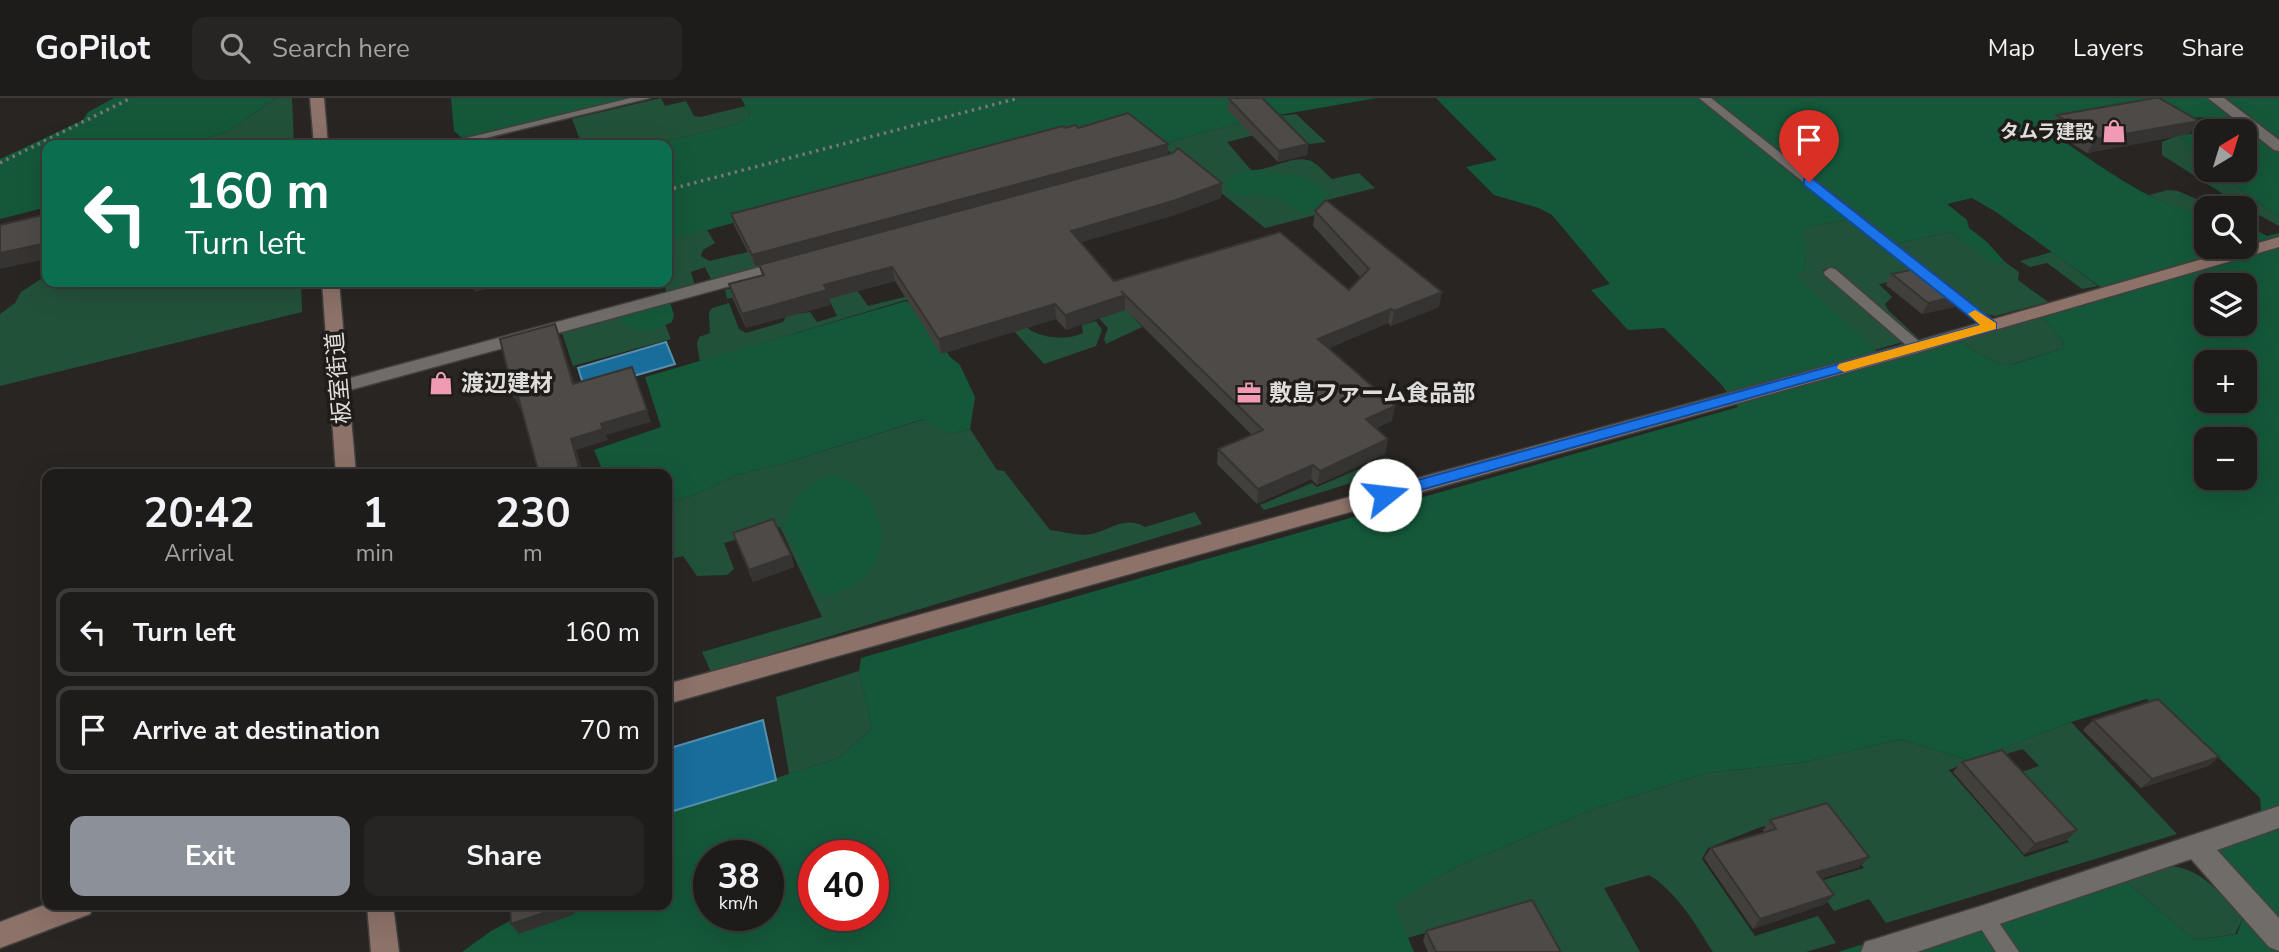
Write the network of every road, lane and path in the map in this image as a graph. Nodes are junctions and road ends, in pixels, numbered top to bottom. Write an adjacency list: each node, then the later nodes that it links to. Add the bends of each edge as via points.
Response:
1 (131, 98): 7 (path)
2 (317, 98): 8 (street)
3 (645, 98): 9 (lane)
4 (1019, 98): 13 (path)
5 (1704, 98): 18 (lane)
6 (2215, 98): 11 (street)
7 (46, 140)
8 (321, 140)
9 (465, 140)
10 (42, 142): 12 (path)
11 (2279, 147)
12 (0, 163)
13 (672, 189)
14 (2279, 242): 18 (street)
15 (806, 260): 20 (street)
16 (1830, 272): 19 (lane)
17 (331, 287): 20 (street, 板室街道)
18 (1991, 326): 19 (street)
19 (1917, 347): 22 (street)
20 (339, 387): 21 (street, 板室街道)
21 (346, 469)
22 (672, 693)
23 (2279, 817): 24 (street)
24 (2195, 845): 27 (street); 29 (street)
25 (67, 910): 28 (street)
26 (381, 910): 30 (street)
27 (1984, 918): 31 (street); 32 (lane)
28 (0, 935)
29 (2279, 939)
30 (385, 952)
31 (1875, 952)
32 (2009, 952)

